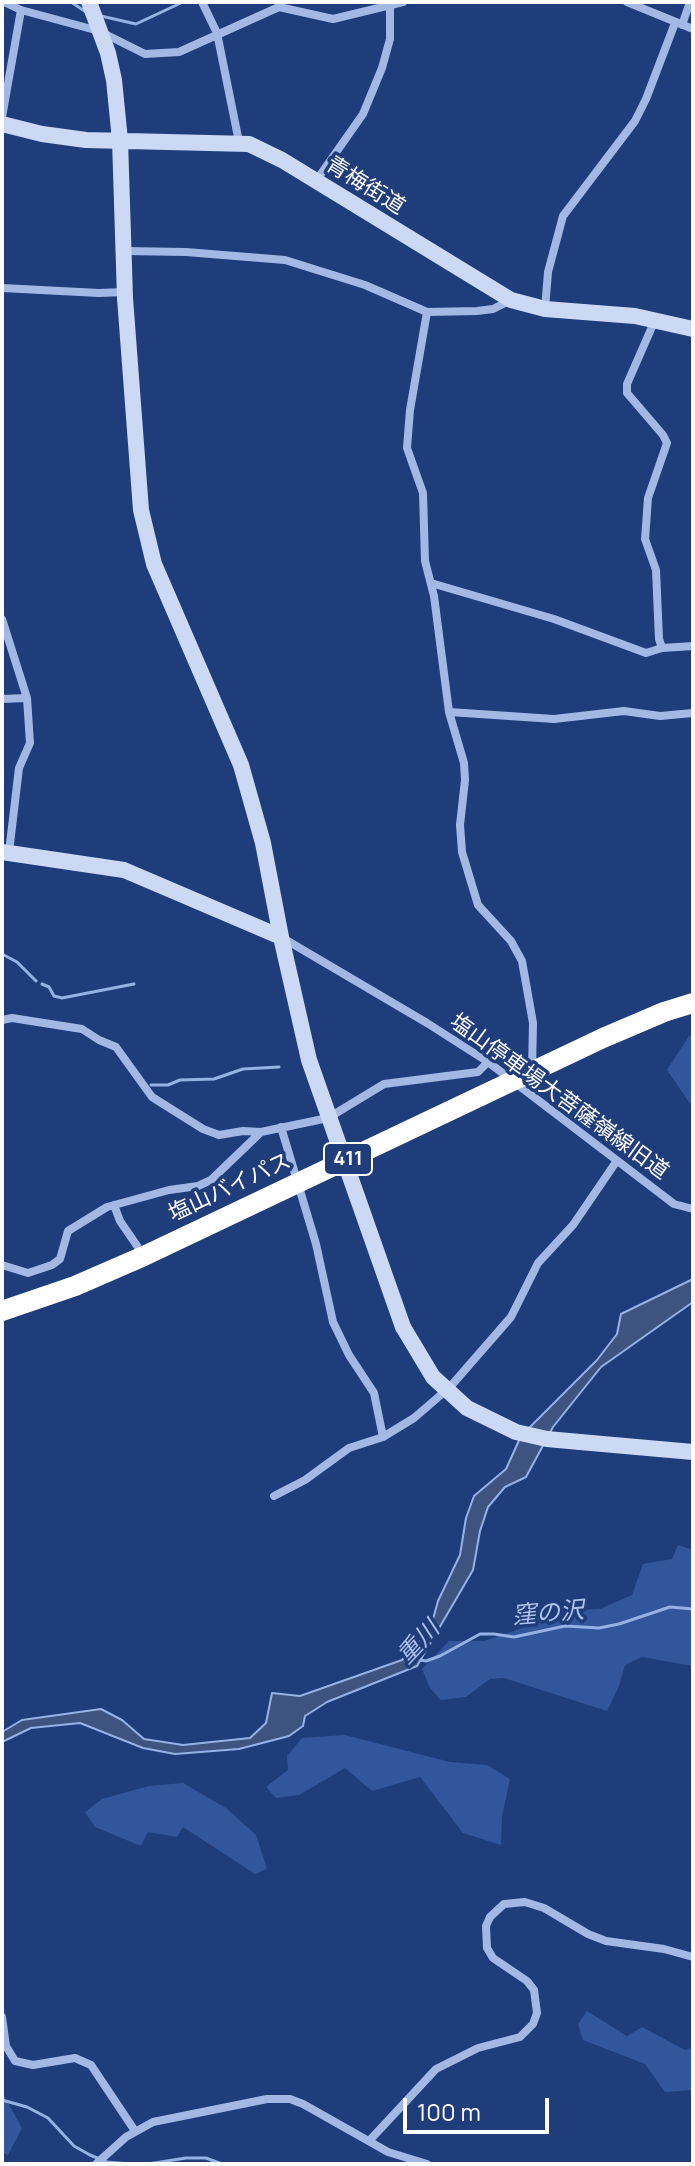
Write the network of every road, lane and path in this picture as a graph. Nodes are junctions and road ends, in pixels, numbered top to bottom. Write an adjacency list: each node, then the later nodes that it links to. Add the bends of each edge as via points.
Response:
1 (4, 2): 8 (street)
2 (89, 2): 11 (street)
3 (403, 2): 7 (street)
4 (627, 2): 9 (street)
5 (690, 2): 9 (street)
6 (203, 3): 12 (street)
7 (390, 7): 12 (street, via 333,19 279,7); 17 (street, via 390,39 363,114)
8 (21, 10): 11 (street); 13 (street)
9 (679, 24): 10 (street); 22 (street, via 635,121 563,216 548,272)
10 (693, 29)
11 (99, 31): 12 (street, via 145,54 179,52); 15 (street, via 114,80)
12 (217, 33): 16 (street)
13 (2, 117)
14 (2, 124): 15 (street, 青梅街道, via 86,140)
15 (120, 140): 16 (street, 青梅街道); 18 (street)
16 (239, 142): 17 (street, 青梅街道, via 260,148)
17 (316, 181): 21 (street, 青梅街道)
18 (123, 251): 20 (street); 23 (street, via 285,260 365,285)
19 (2, 288): 20 (street)
20 (125, 292): 35 (street, via 141,510 154,564 241,765)
21 (511, 300): 22 (street, 青梅街道); 23 (street, via 485,310)
22 (545, 309): 24 (street, 青梅街道)
23 (427, 312): 26 (street, via 407,448 423,493 425,561)
24 (655, 320): 25 (street, 青梅街道); 29 (street, via 627,393 667,443 648,498 645,539 656,570)
25 (693, 329)
26 (431, 583): 29 (street, via 646,653); 32 (street)
27 (2, 619): 30 (street)
28 (693, 646): 29 (street)
29 (662, 648)
30 (27, 698): 31 (street); 34 (street, via 30,743 19,768)
31 (2, 699)
32 (449, 712): 33 (street, via 554,719 624,711); 39 (street, via 464,763 462,852 478,905 522,961 533,1023)
33 (693, 713)
34 (5, 853): 35 (street, via 124,870)
35 (281, 937): 38 (street, 塩山停車場大菩薩嶺線旧道); 40 (street)
36 (693, 1003): 39 (highway, 塩山バイパス / 411)
37 (2, 1020): 42 (street, via 82,1029 116,1047 152,1097 203,1129 219,1135)
38 (488, 1062): 39 (street, 塩山停車場大菩薩嶺線旧道); 40 (street, via 478,1072 384,1084)
39 (523, 1076): 43 (highway, 塩山バイパス / 411); 44 (street, 塩山停車場大菩薩嶺線旧道)
40 (328, 1118): 41 (street); 43 (street)
41 (281, 1127): 42 (street); 45 (street)
42 (261, 1132): 46 (street, via 211,1180)
43 (344, 1161): 45 (highway, 塩山バイパス / 411); 52 (street, bridge, via 403,1327 433,1377 467,1408 516,1432 547,1439)
44 (616, 1162): 47 (street, 塩山停車場大菩薩嶺線旧道, via 674,1204); 51 (street, via 573,1225 538,1263 511,1317 450,1387)
45 (298, 1182): 48 (highway, 塩山バイパス / 411); 51 (street, via 333,1322 374,1393)
46 (114, 1205): 48 (street); 49 (street, via 68,1231 60,1259 52,1265 28,1273)
47 (693, 1209)
48 (144, 1256): 50 (highway, 塩山バイパス / 411)
49 (2, 1265)
50 (2, 1311)
51 (383, 1437): 53 (street, via 349,1448)
52 (693, 1452)
53 (274, 1496)
54 (693, 1957): 57 (street, via 606,1941 544,1908 525,1902 504,1904 486,1926 487,1948 534,1990 533,2024 520,2037 478,2048 436,2069)
55 (2, 2017): 56 (street, via 6,2046 15,2061 33,2065 75,2058 91,2065)
56 (135, 2131): 57 (street, via 169,2117 290,2099); 58 (street)
57 (370, 2140): 59 (street, via 388,2152)
58 (96, 2164)
59 (427, 2164)

